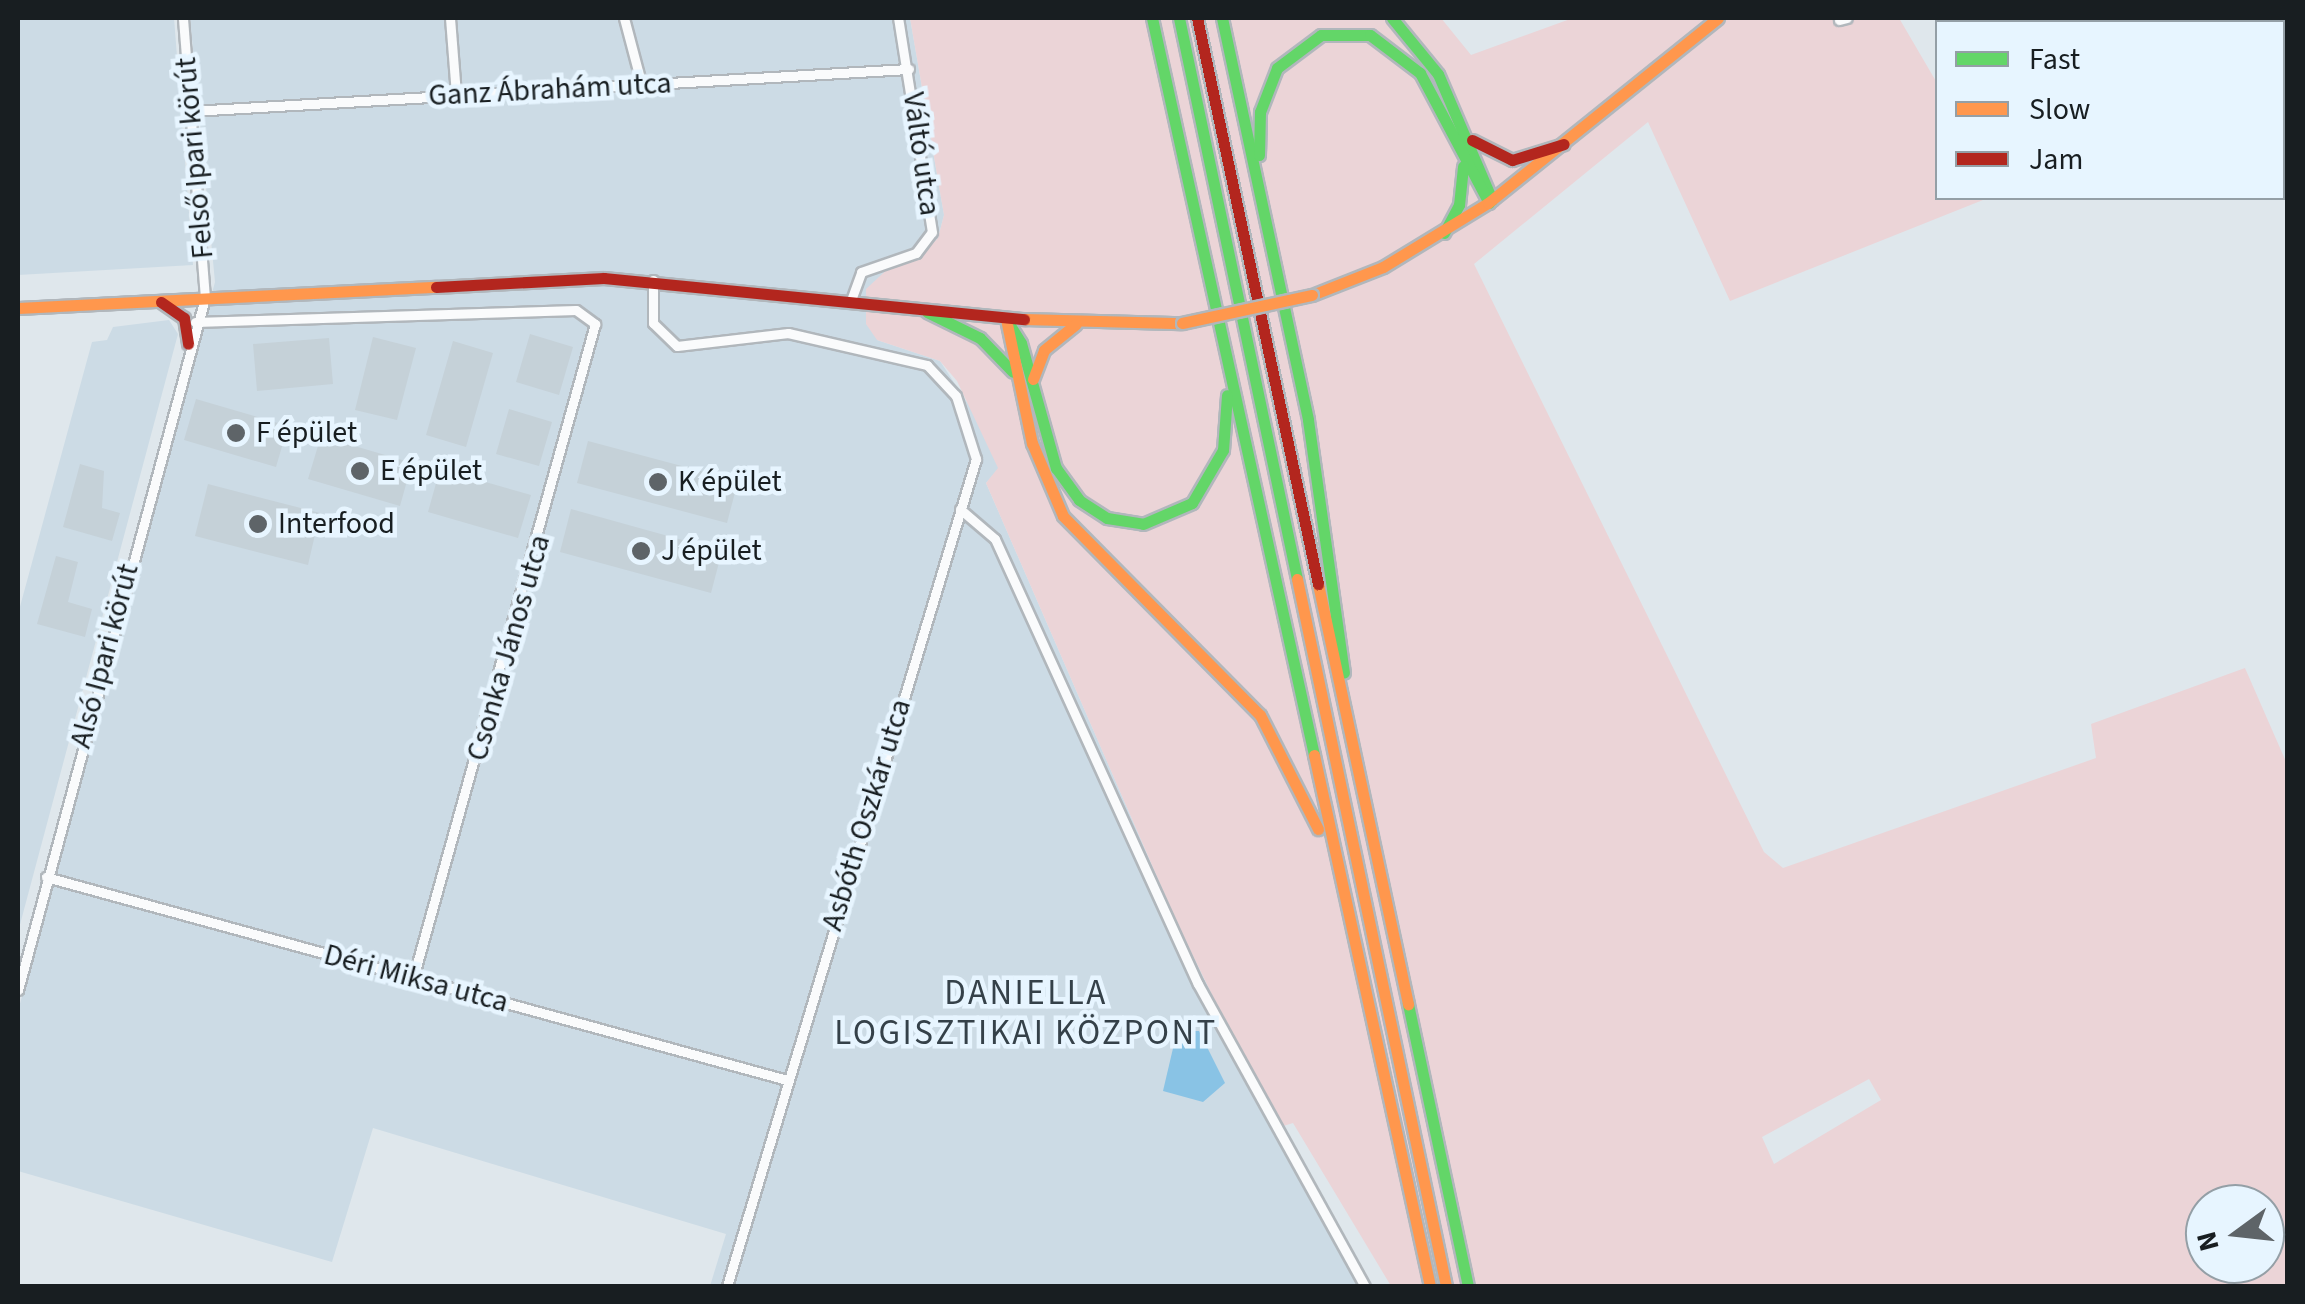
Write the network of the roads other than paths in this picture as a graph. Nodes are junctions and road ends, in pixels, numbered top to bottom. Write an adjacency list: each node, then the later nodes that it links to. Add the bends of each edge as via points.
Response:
1 (184, 18): 14 (street, Felső Ipari körút)
2 (450, 18): 13 (street)
3 (624, 18): 12 (street)
4 (898, 18): 11 (street, Váltó utca)
5 (1152, 18): 31 (main road)
6 (1180, 18): 44 (main road)
7 (1197, 18): 35 (main road)
8 (1222, 18): 19 (main road)
9 (1392, 18): 15 (main road, via 1427,54)
10 (1718, 18): 16 (main road)
11 (909, 68): 12 (street, Ganz Ábrahám utca); 24 (street, Váltó utca, via 932,232 916,253 861,272)
12 (642, 86): 13 (street, Ganz Ábrahám utca)
13 (456, 94): 14 (street, Ganz Ábrahám utca)
14 (191, 111): 22 (street, Felső Ipari körút)
15 (1466, 133): 16 (main road, via 1482,149 1512,160); 18 (main road)
16 (1564, 144): 18 (main road)
17 (1462, 157): 18 (main road); 19 (main road, via 1420,73 1398,49 1355,32 1321,35 1288,56 1267,88 1258,135); 20 (main road, via 1463,189)
18 (1491, 201): 20 (main road)
19 (1267, 223): 35 (main road, via 1316,470)
20 (1444, 233): 29 (main road, bridge, via 1312,295 1182,323)
21 (654, 280): 22 (main road); 24 (main road); 34 (street, Asbóth Oszkár utca, via 652,323 677,346 788,333 928,365 956,396 976,459)
22 (205, 298): 23 (main road); 28 (street, Alsó Ipari körút)
23 (157, 300): 25 (main road); 30 (main road, via 182,314)
24 (850, 303): 26 (main road)
25 (18, 308)
26 (927, 312): 27 (main road); 32 (main road, via 980,338)
27 (1006, 319): 29 (main road); 32 (main road); 33 (main road)
28 (195, 322): 30 (street, Alsó Ipari körút); 38 (street, Csonka János utca, via 576,310 596,330)
29 (1076, 324): 33 (main road, via 1044,350)
30 (188, 344): 36 (street, Alsó Ipari körút)
31 (1224, 351): 33 (main road, via 1226,429 1216,469 1192,503 1143,524 1107,518 1071,490 1052,458); 37 (main road)
32 (1016, 375): 37 (main road, via 1040,469 1063,516 1108,570 1260,715 1300,779)
33 (1032, 383)
34 (960, 509): 40 (street, Asbóth Oszkár utca); 42 (street, via 995,539 1198,984)
35 (1346, 711): 45 (main road)
36 (46, 878): 38 (street, Déri Miksa utca); 39 (street, Alsó Ipari körút)
37 (1336, 883): 43 (main road)
38 (413, 978): 40 (street, Déri Miksa utca)
39 (18, 990)
40 (787, 1080): 41 (street, Asbóth Oszkár utca)
41 (727, 1286)
42 (1365, 1286)
43 (1430, 1286)
44 (1446, 1286)
45 (1468, 1286)

